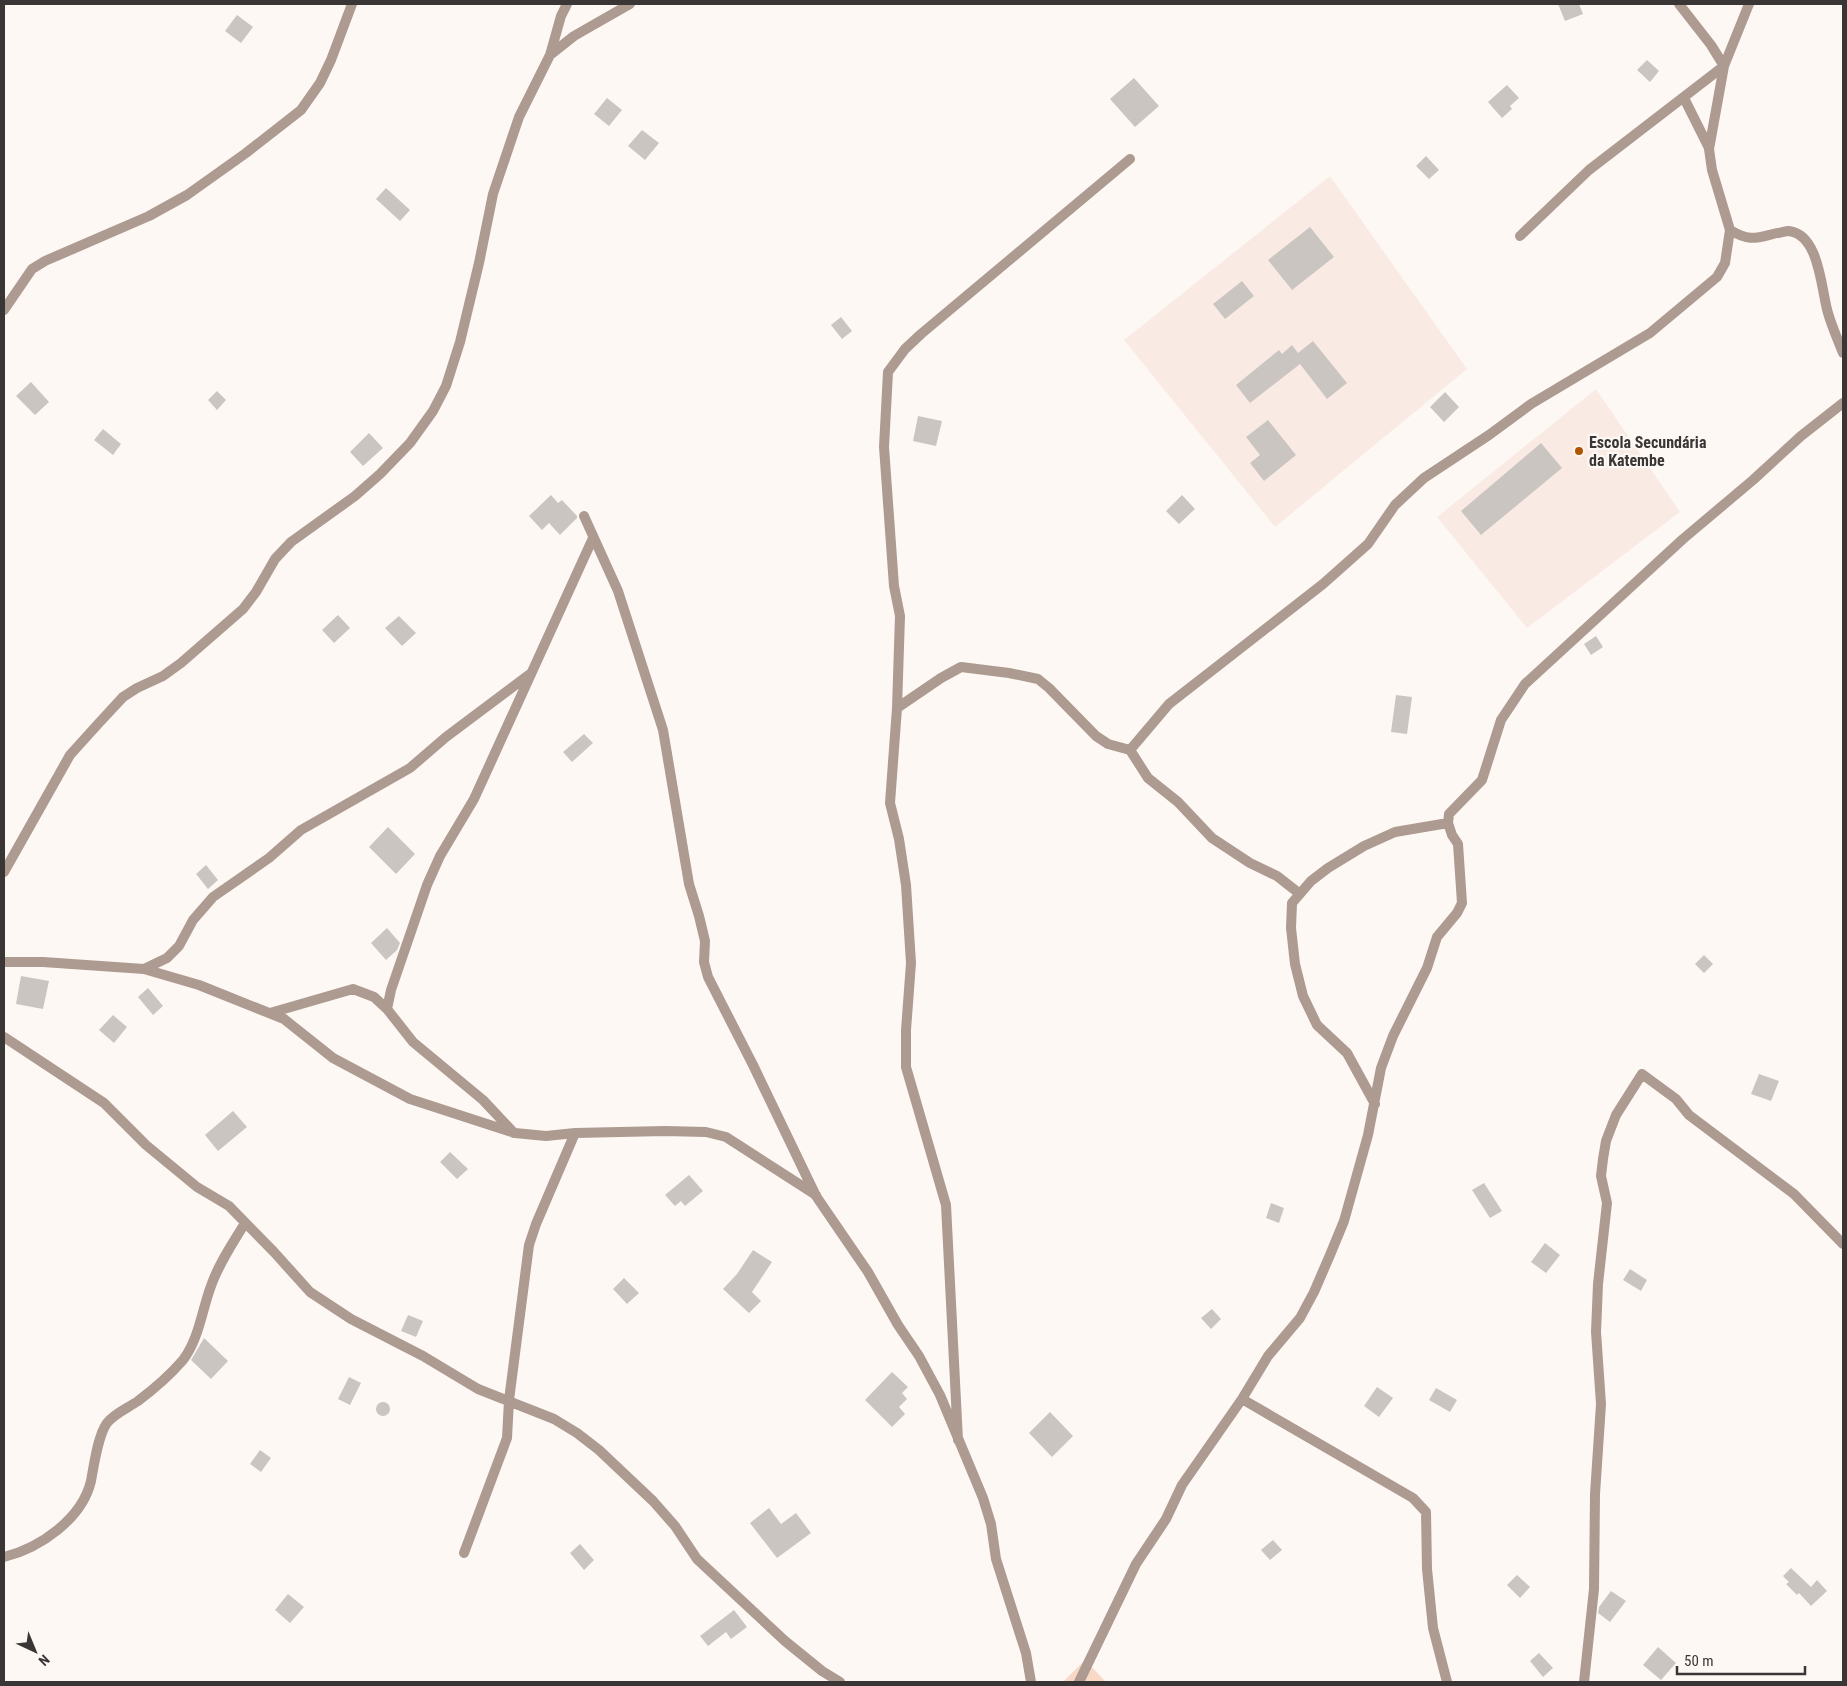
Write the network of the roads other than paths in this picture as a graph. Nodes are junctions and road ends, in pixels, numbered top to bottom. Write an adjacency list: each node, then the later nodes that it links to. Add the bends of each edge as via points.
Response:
1 (352, 4): 13 (street, via 320,83 301,110 187,195 149,216 32,269)
2 (568, 4): 6 (street, via 561,16)
3 (630, 4): 6 (street, via 574,36)
4 (1679, 4): 7 (street)
5 (1749, 4): 7 (street)
6 (550, 55): 22 (street, via 519,117 494,194 460,342 446,386 433,411 410,443 380,474 291,542 275,559 243,609 181,663 123,697 70,755)
7 (1724, 66): 8 (street); 9 (street)
8 (1684, 98): 9 (street); 12 (street, via 1589,170)
9 (1709, 149): 11 (street)
10 (1130, 159): 19 (street, via 921,334 888,372 884,447 894,586 900,616)
11 (1730, 230): 14 (street, via 1742,238 1751,239 1789,231 1802,237 1815,257 1828,314); 20 (street, via 1725,263 1717,277 1650,333 1531,404 1424,478 1395,504 1368,544 1323,584 1169,704)
12 (1520, 236)
13 (4, 310)
14 (1843, 353)
15 (1843, 403): 21 (street, via 1683,539 1525,684 1501,720 1482,780 1449,814)
16 (584, 516): 17 (street)
17 (594, 538): 18 (street); 32 (street, via 618,591 663,730 689,884 705,941 704,962 708,977)
18 (532, 673): 25 (street, via 410,768 301,830 269,858 213,897 193,920 179,946 167,958); 26 (street, via 474,799 427,885)
19 (897, 708): 20 (street, via 961,667 1009,673 1038,679 1096,736 1108,744); 37 (street, via 890,803 906,885 911,963 906,1067 946,1205)
20 (1130, 750): 23 (street, via 1148,778 1178,802 1212,838 1277,876)
21 (1448, 823): 23 (street, via 1395,832 1364,846 1328,868); 29 (street, via 1458,844 1462,903 1437,936 1427,968 1393,1036 1381,1068)
22 (4, 872)
23 (1300, 894): 29 (street, via 1292,903 1291,928 1303,996 1317,1025 1346,1053)
24 (4, 962): 25 (street)
25 (144, 969): 27 (street, via 199,984)
26 (387, 1009): 27 (street, via 374,998 353,989); 30 (street, via 413,1042 483,1100)
27 (270, 1013): 30 (street, via 284,1019 333,1058 410,1099)
28 (4, 1037): 33 (street, via 104,1103 146,1145 197,1187 229,1206)
29 (1375, 1104): 35 (street, via 1344,1220 1314,1292 1300,1318 1268,1356)
30 (515, 1133): 31 (street, via 546,1136)
31 (575, 1133): 32 (street, via 706,1132 726,1137); 36 (street, via 529,1246)
32 (816, 1196): 37 (street, via 868,1272 919,1356 940,1395)
33 (245, 1223): 36 (street, via 310,1292 351,1319 478,1389); 39 (street, via 218,1267 195,1338 184,1359 160,1383 107,1423 90,1484 81,1503 62,1528 48,1538)
34 (1843, 1244): 44 (street, via 1794,1194 1689,1115 1676,1099 1642,1074 1616,1115 1606,1141 1601,1176 1607,1203 1596,1332 1601,1404 1595,1494 1594,1589)
35 (1242, 1399): 42 (street, via 1182,1485 1166,1519 1136,1564); 43 (street, via 1414,1498 1426,1512 1427,1569 1434,1628)
36 (509, 1400): 38 (street, via 507,1438); 40 (street, via 554,1419 599,1450 653,1500 697,1559 785,1641 822,1672)
37 (958, 1440): 41 (street, via 991,1524 996,1559 1026,1653)
38 (464, 1553)
39 (4, 1557)
40 (840, 1682)
41 (1031, 1682)
42 (1079, 1682)
43 (1447, 1682)
44 (1584, 1682)

